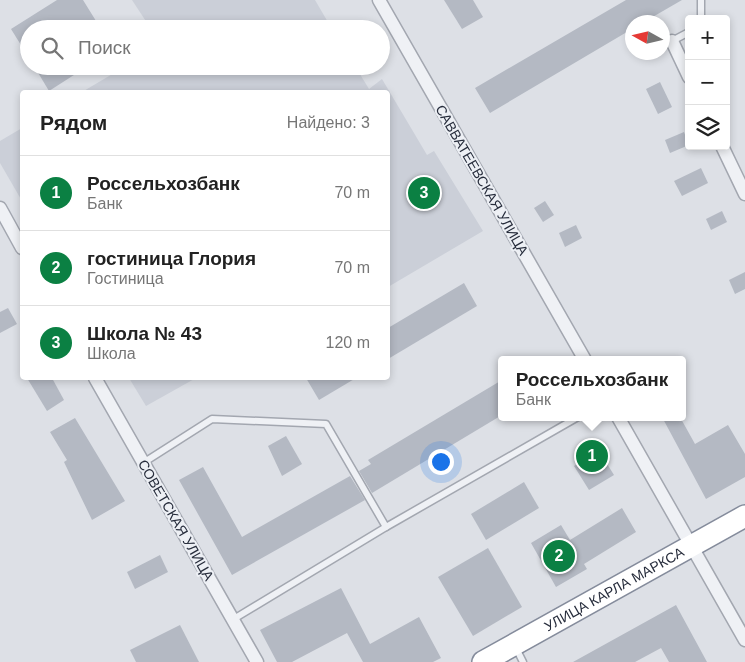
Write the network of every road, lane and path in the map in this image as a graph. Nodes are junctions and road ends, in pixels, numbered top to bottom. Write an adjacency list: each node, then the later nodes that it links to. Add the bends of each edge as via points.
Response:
1 (379, 0): 11 (street, САВВАТЕЕВСКАЯ УЛИЦА)
2 (701, 0): 3 (lane)
3 (701, 15)
4 (685, 34): 5 (lane)
5 (672, 41): 6 (street)
6 (685, 69)
7 (724, 150): 8 (street)
8 (745, 194)
9 (0, 208): 10 (street)
10 (20, 244)
11 (583, 356)
12 (96, 380): 15 (street, СОВЕТСКАЯ УЛИЦА)
13 (571, 421): 17 (lane)
14 (620, 421): 18 (street)
15 (143, 463): 17 (lane, via 212,419 326,424); 19 (street, СОВЕТСКАЯ УЛИЦА)
16 (745, 516): 18 (highway, УЛИЦА КАРЛА МАРКСА)
17 (386, 527): 19 (lane)
18 (691, 546): 20 (street); 21 (highway, УЛИЦА КАРЛА МАРКСА)
19 (232, 620): 22 (street, СОВЕТСКАЯ УЛИЦА)
20 (745, 640)
21 (519, 654): 23 (highway, УЛИЦА КАРЛА МАРКСА)
22 (258, 662)
23 (483, 662)

